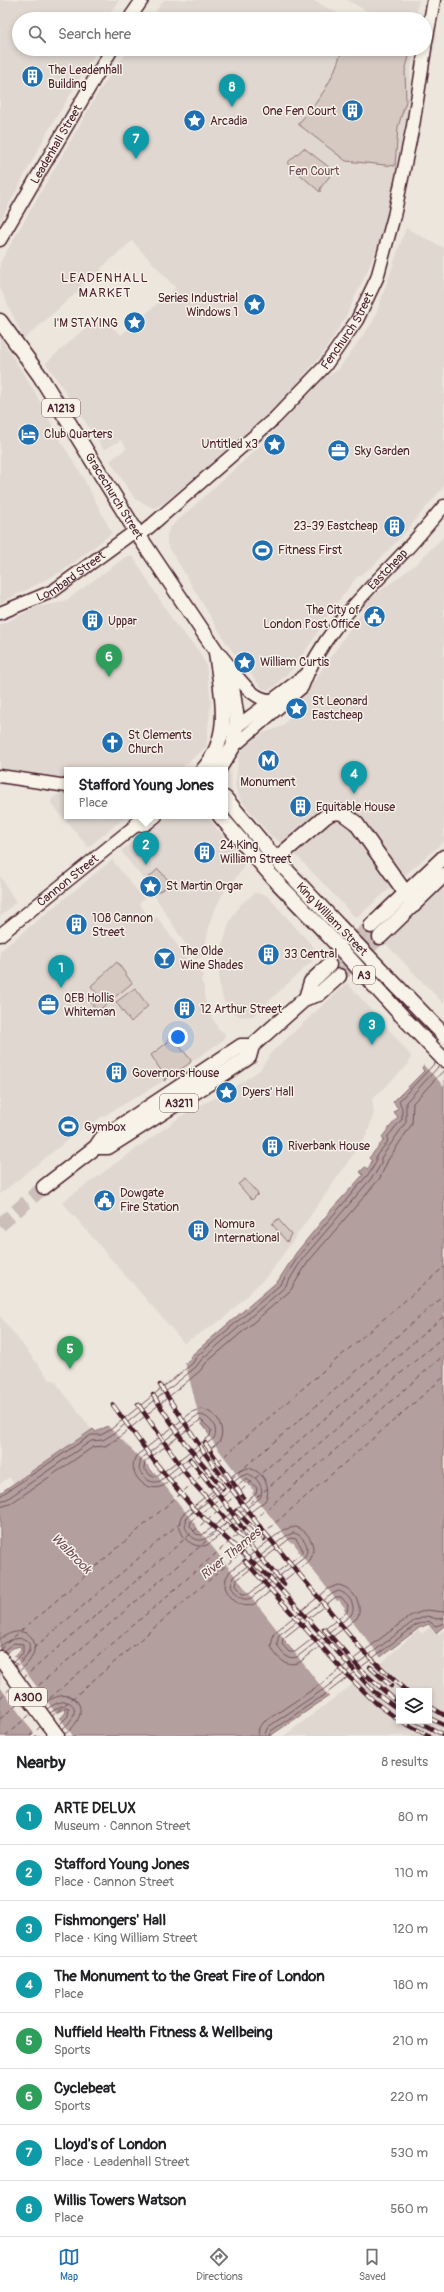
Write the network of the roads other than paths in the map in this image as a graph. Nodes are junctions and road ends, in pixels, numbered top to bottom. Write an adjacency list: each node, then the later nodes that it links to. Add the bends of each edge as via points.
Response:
1 (142, 0): 3 (street)
2 (434, 0): 4 (street, Fenchurch Street)
3 (134, 12)
4 (432, 12)
5 (108, 56): 7 (street, Leadenhall Street)
6 (424, 56): 10 (street, Fenchurch Street, via 413,126 394,216 377,278 357,320 325,366 275,418)
7 (0, 240)
8 (0, 321): 10 (main road, Gracechurch Street / A1213, via 40,376)
9 (444, 506): 14 (street, Eastcheap, via 408,549 348,610)
10 (137, 533): 11 (street, Lombard Street, via 53,591); 12 (main road, Gracechurch Street / A1213)
11 (0, 613)
12 (216, 651): 13 (main road, Gracechurch Street / A1213); 17 (main road, Gracechurch Street / A1213, via 223,704 223,734)
13 (229, 667): 15 (street, Gracechurch Street, via 258,697 264,701); 16 (main road, Gracechurch Street / A1213)
14 (307, 674): 15 (street, Eastcheap); 17 (street, Eastcheap, via 302,688)
15 (272, 700): 16 (street, Eastcheap)
16 (237, 726): 17 (main road, Gracechurch Street / A1213)
17 (227, 745): 18 (main road, Gracechurch Street / A1213); 19 (main road, Gracechurch Street / A1213)
18 (206, 767)
19 (219, 767)
20 (0, 776): 21 (street)
21 (64, 786)
22 (228, 802): 27 (main road, King William Street / A3)
23 (152, 819): 25 (street, Cannon Street, via 146,824)
24 (223, 819): 37 (main road, King William Street / A3, bridge, via 275,880)
25 (137, 821): 31 (street, Cannon Street)
26 (444, 857): 29 (main road)
27 (276, 860): 29 (main road, via 325,816 341,812 356,823); 36 (main road, King William Street / A3, bridge)
28 (444, 875): 29 (main road)
29 (411, 899): 30 (main road); 32 (main road)
30 (370, 926)
31 (0, 935)
32 (380, 937)
33 (329, 965): 35 (main road, A3211, via 310,982)
34 (339, 976): 35 (main road, A3211, via 319,994)
35 (306, 998): 38 (main road, A3211, via 252,1046 249,1057 108,1147 96,1147)
36 (444, 1035)
37 (440, 1056)
38 (44, 1187)
39 (0, 1658): 40 (main road, A300)
40 (57, 1736)

